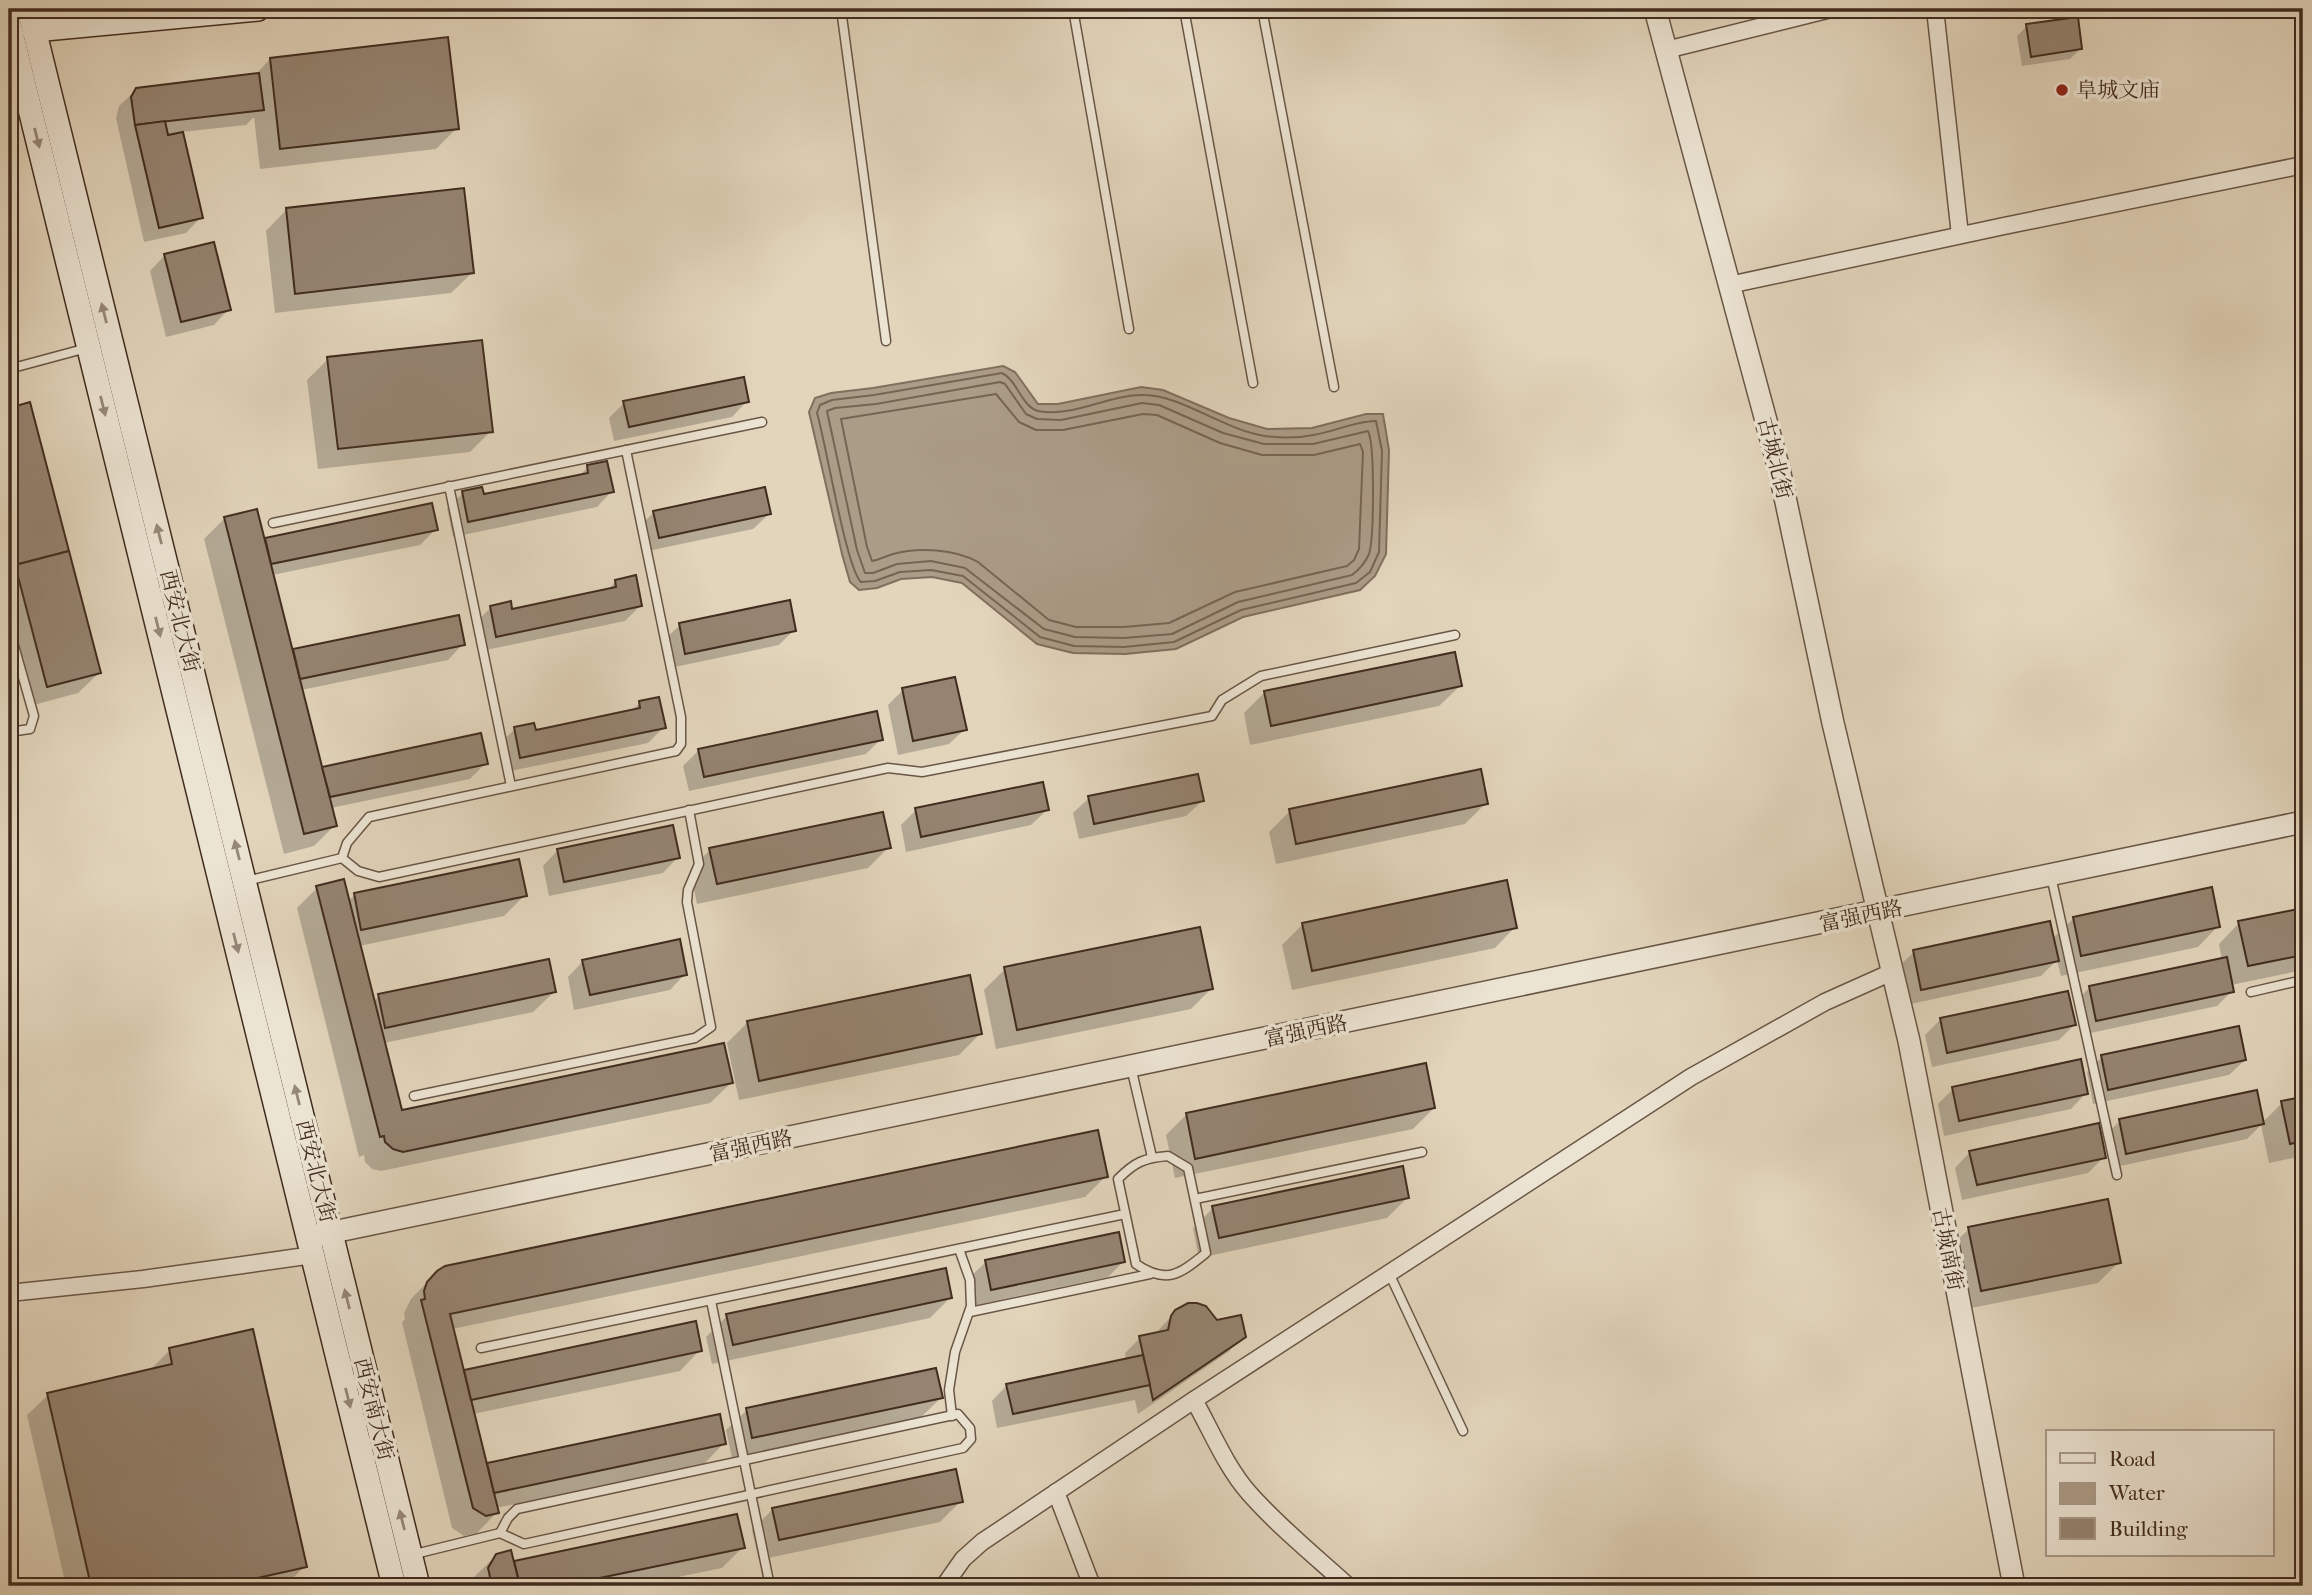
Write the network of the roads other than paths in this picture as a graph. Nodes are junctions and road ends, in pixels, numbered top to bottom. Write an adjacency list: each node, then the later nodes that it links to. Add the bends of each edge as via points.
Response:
1 (258, 9): 9 (main road)
2 (841, 9): 16 (lane)
3 (1073, 9): 15 (lane)
4 (1184, 9): 19 (lane)
5 (1262, 9): 20 (lane)
6 (1655, 9): 11 (street, 古城北街)
7 (1831, 9): 11 (street)
8 (1935, 9): 13 (street)
9 (31, 20): 10 (street); 33 (main road, 西安北大街, one-way to 9)
10 (9, 28): 17 (main road, 西安北大街, one-way to 17)
11 (1666, 50): 14 (street, 古城北街)
12 (2303, 165): 13 (street)
13 (1960, 235): 14 (street)
14 (1730, 285): 34 (street, 古城北街, via 1779,469)
15 (1129, 329)
16 (886, 341)
17 (89, 348): 18 (lane); 45 (main road, 西安北大街, one-way to 45)
18 (9, 369)
19 (1253, 383)
20 (1334, 387)
21 (762, 422): 22 (lane)
22 (626, 450): 23 (lane); 28 (lane, via 681,717 681,744 676,751)
23 (449, 486): 24 (lane); 28 (lane)
24 (273, 523)
25 (9, 628): 27 (lane, via 34,716 30,729)
26 (1455, 635): 29 (lane, via 1261,676 1222,700 1212,716 922,772 888,768)
27 (9, 732)
28 (511, 786): 31 (lane, via 369,817 347,843)
29 (689, 810): 31 (lane, via 379,877 358,871); 39 (lane, via 699,864 687,902 711,1027 695,1038)
30 (2303, 822): 32 (street, 富强西路)
31 (342, 858): 33 (lane)
32 (2051, 876): 34 (street, 富强西路); 42 (lane)
33 (244, 881): 45 (main road, 西安北大街, one-way to 33)
34 (1878, 912): 35 (street, 古城南街); 38 (street, 富强西路)
35 (1892, 972): 48 (street, via 1825,1002 1691,1077); 67 (street, 古城南街)
36 (2303, 980): 37 (lane)
37 (2251, 992)
38 (1131, 1067): 41 (lane); 45 (street, 富强西路)
39 (414, 1096)
40 (1422, 1152): 43 (lane)
41 (1152, 1157): 43 (lane, via 1168,1156 1188,1168); 44 (lane, via 1133,1164 1118,1179)
42 (2117, 1175)
43 (1195, 1199): 47 (lane, via 1206,1253 1175,1275)
44 (1125, 1214): 46 (lane); 47 (lane, via 1136,1264)
45 (317, 1241): 49 (street, via 143,1279); 60 (main road, 西安南大街, one-way to 45); 61 (main road, 西安南大街, one-way to 61)
46 (959, 1249): 50 (lane); 51 (lane, via 970,1280)
47 (1150, 1273): 51 (lane)
48 (1389, 1273): 53 (street); 55 (lane)
49 (9, 1293)
50 (711, 1301): 52 (lane); 56 (lane)
51 (970, 1312): 54 (lane, via 955,1352 949,1390)
52 (481, 1348)
53 (1194, 1400): 57 (street); 66 (street, via 1248,1491)
54 (952, 1416): 56 (lane); 58 (lane, via 958,1415 970,1427 971,1439 963,1448)
55 (1463, 1431)
56 (744, 1461): 58 (lane); 59 (lane, via 517,1509)
57 (1056, 1492): 64 (street, via 982,1542); 65 (street)
58 (751, 1494): 59 (lane, via 524,1544); 63 (lane)
59 (500, 1533): 60 (lane)
60 (410, 1555): 62 (main road, 西安南大街)
61 (394, 1586)
62 (418, 1586)
63 (770, 1586)
64 (944, 1586)
65 (1092, 1586)
66 (1348, 1586)
67 (2014, 1586)

